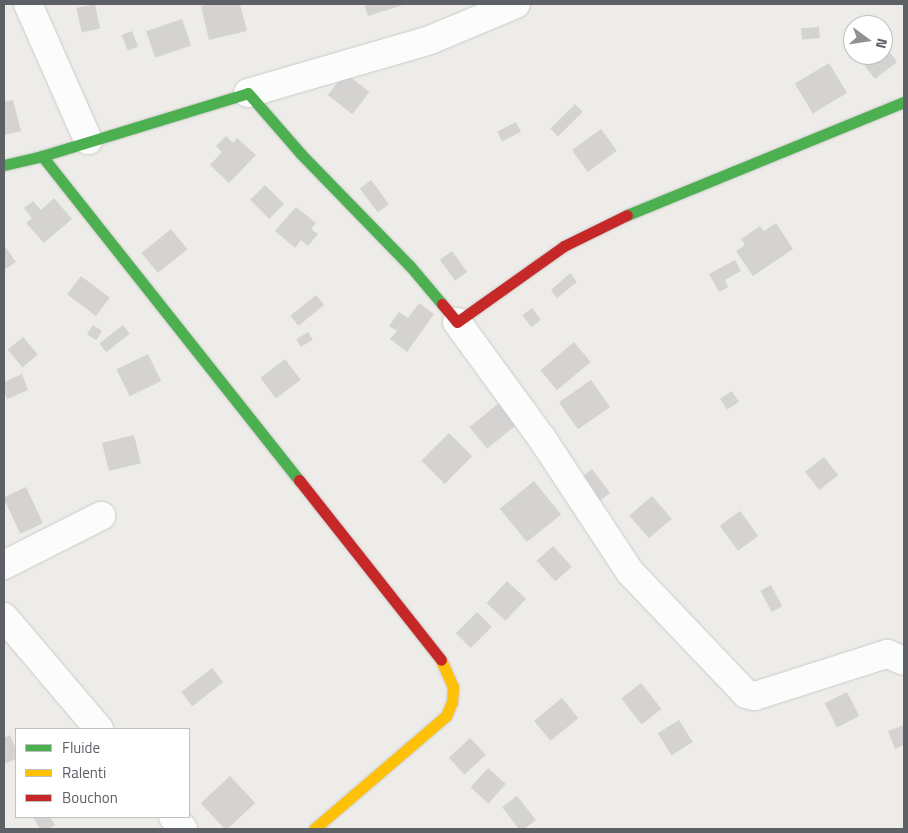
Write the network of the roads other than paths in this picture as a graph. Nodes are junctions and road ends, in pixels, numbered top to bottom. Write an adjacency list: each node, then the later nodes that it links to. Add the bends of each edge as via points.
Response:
1 (28, 4): 5 (street)
2 (516, 4): 3 (street, via 430,40)
3 (248, 93): 5 (street); 8 (street, via 301,154 410,266)
4 (904, 102): 8 (street, via 610,222 564,246)
5 (88, 140): 6 (street)
6 (42, 156): 7 (street); 16 (street, via 441,660 453,687 452,702 446,716)
7 (4, 165)
8 (457, 322): 12 (street, via 543,440 630,572 746,694 755,696 887,654)
9 (101, 516): 10 (street)
10 (4, 565)
11 (4, 617): 13 (street)
12 (904, 661)
13 (98, 728)
14 (173, 818): 15 (street)
15 (183, 829)
16 (314, 829)

